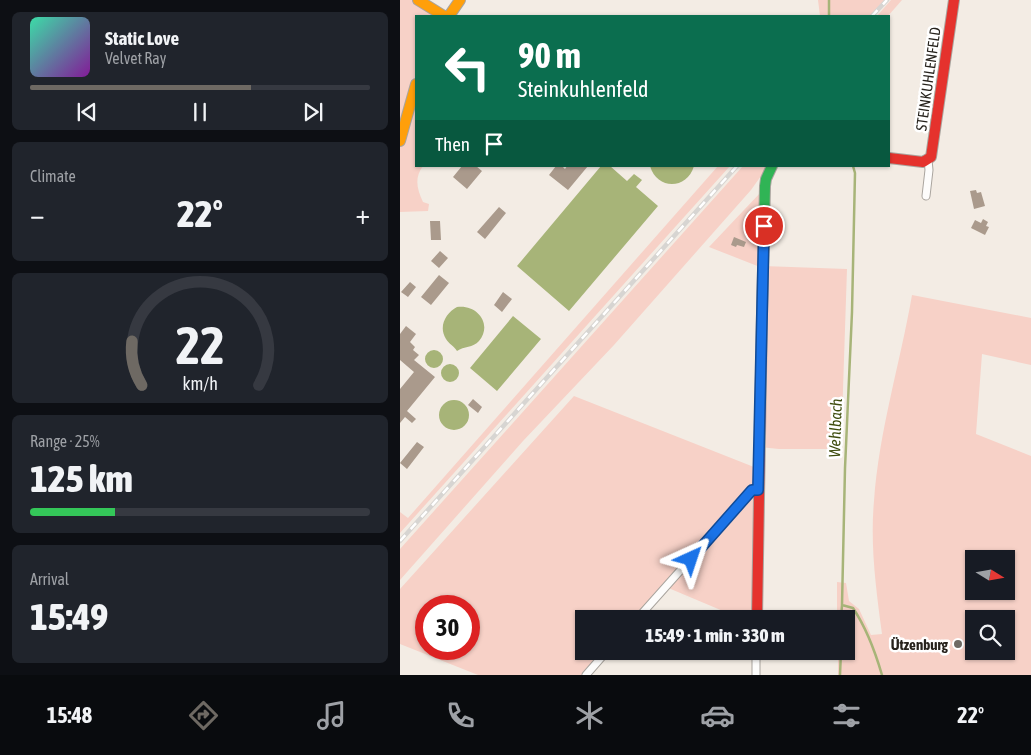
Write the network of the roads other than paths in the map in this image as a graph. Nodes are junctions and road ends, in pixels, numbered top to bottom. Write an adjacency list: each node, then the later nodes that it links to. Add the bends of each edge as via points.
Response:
1 (418, 0): 4 (main road)
2 (460, 0): 5 (main road)
3 (954, 0): 9 (main road, STEINKUHLENFELD, via 934,150)
4 (442, 15)
5 (450, 15)
6 (415, 88): 7 (main road)
7 (400, 141)
8 (890, 158): 9 (main road)
9 (928, 160): 11 (street, STEINKUHLENFELD)
10 (772, 167): 12 (main road, via 765,186)
11 (926, 196)
12 (758, 490): 13 (street, via 752,490); 14 (main road)
13 (645, 610)
14 (757, 610)
15 (599, 660): 17 (street)
16 (756, 660): 18 (street)
17 (586, 675)
18 (756, 675)

